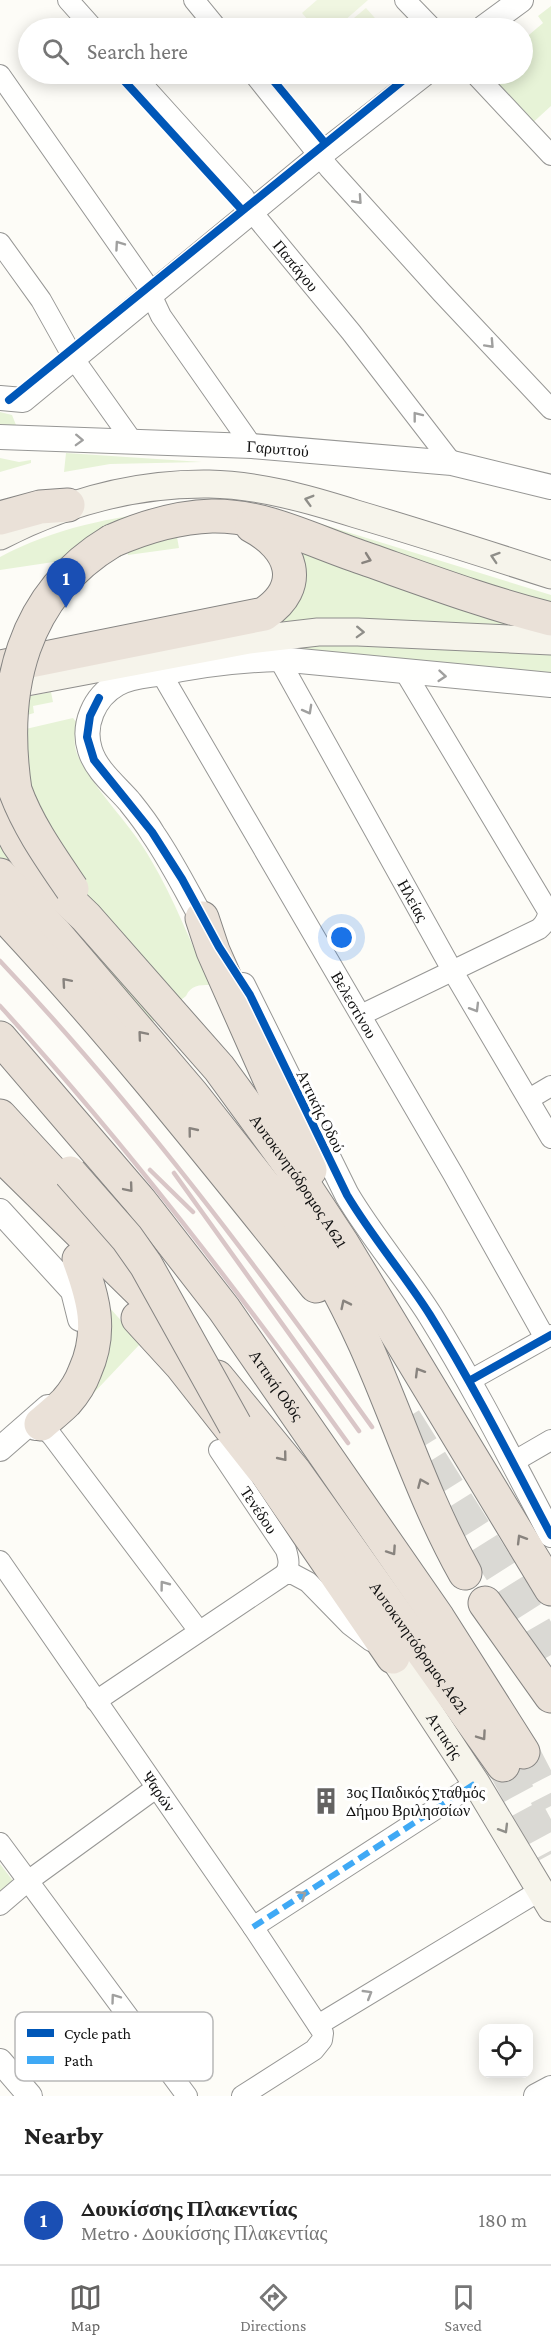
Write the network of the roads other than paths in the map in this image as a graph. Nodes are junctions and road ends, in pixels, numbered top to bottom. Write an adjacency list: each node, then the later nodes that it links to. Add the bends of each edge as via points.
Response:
1 (68, 0): 5 (street)
2 (194, 0): 6 (street)
3 (405, 0): 7 (street)
4 (522, 0): 8 (street)
5 (84, 18)
6 (209, 18)
7 (422, 18)
8 (497, 18)
9 (0, 75): 18 (street, one-way to 9)
10 (142, 84): 16 (street, Παπάγου, via 244,197)
11 (262, 84): 15 (street)
12 (411, 84): 15 (street)
13 (484, 84): 14 (street)
14 (551, 155)
15 (319, 156): 16 (street); 21 (street, one-way to 21)
16 (252, 213): 18 (street); 27 (street, Παπάγου, one-way to 16)
17 (0, 243): 19 (street, via 41,300)
18 (151, 294): 19 (street); 25 (street, via 161,316)
19 (74, 359): 20 (street); 24 (street)
20 (12, 399): 23 (street)
21 (551, 409)
22 (0, 436): 23 (street, Γαρυττού)
23 (38, 438): 24 (street, Γαρυττού, one-way to 24); 26 (street, via 32,450)
24 (133, 442): 25 (street, Γαρυττού)
25 (252, 446): 27 (street, Γαρυττού)
26 (0, 447)
27 (453, 463): 29 (street, Γαρυττού)
28 (210, 484): 30 (main road, via 157,486); 31 (main road, via 174,475 108,477); 35 (main road, one-way to 28, via 296,496)
29 (551, 487)
30 (68, 505): 33 (highway, via 40,507); 34 (main road)
31 (0, 506)
32 (231, 517): 36 (highway, one-way to 36, via 261,521 433,583); 39 (highway, via 272,538 287,558 290,573 285,593 275,607 264,614); 46 (highway, bridge, via 172,521 112,541 75,567 41,604 11,655 1,706 5,755 28,819)
33 (0, 518)
34 (0, 536)
35 (551, 575)
36 (551, 619)
37 (551, 641): 43 (main road, one-way to 37, via 249,640 318,632)
38 (279, 659): 40 (street); 41 (street, via 235,660); 49 (street, Ηλείας, one-way to 49)
39 (0, 667)
40 (405, 672): 42 (street, one-way to 42); 49 (street, via 548,911 539,929)
41 (161, 673): 48 (street, Αττικής Οδού, via 124,681 107,690 90,717 87,737 94,760 152,832); 50 (street, Βελεστίνου)
42 (551, 685)
43 (0, 687)
44 (0, 810): 46 (highway, via 36,869)
45 (0, 875): 61 (highway, one-way to 45, via 192,1094 54,932)
46 (70, 901): 61 (highway, via 203,1078)
47 (0, 911): 61 (highway, one-way to 47, via 146,1075)
48 (201, 918): 61 (highway); 63 (street, Αττικής Οδού, via 250,995 347,1195 429,1313)
49 (452, 970): 50 (street); 54 (street, Ηλείας, one-way to 54)
50 (361, 1015): 62 (street, Βελεστίνου)
51 (0, 1038): 64 (highway, Αττική Οδός, one-way to 64, via 140,1201)
52 (551, 1086): 54 (street)
53 (0, 1092): 66 (highway, bridge, via 146,1265)
54 (529, 1099): 56 (street, Ηλείας)
55 (0, 1116): 64 (highway, via 93,1217 182,1290)
56 (551, 1138)
57 (0, 1154): 82 (highway, Αυτοκινητόδρομος Α621, one-way to 82, via 158,1309 237,1399)
58 (0, 1178): 60 (highway)
59 (0, 1211): 68 (street, via 73,1291 82,1329 78,1357 56,1399)
60 (79, 1259): 65 (highway, via 94,1307 95,1337 88,1364 74,1391); 71 (highway, via 155,1336)
61 (327, 1263): 74 (highway, one-way to 61, via 445,1537); 76 (highway, Αυτοκινητόδρομος Α621, one-way to 61)
62 (548, 1336): 63 (street)
63 (469, 1381): 70 (street, Αττικής Οδού)
64 (276, 1382): 82 (highway, Αττική Οδός, one-way to 82, via 438,1618)
65 (41, 1424): 69 (street); 78 (street, one-way to 65)
66 (227, 1437): 71 (highway); 75 (street, Τενέδου, via 286,1550 289,1568)
67 (551, 1440): 70 (street)
68 (0, 1449)
69 (0, 1461)
70 (513, 1462): 72 (street, Αττικής Οδού)
71 (261, 1468): 79 (highway)
72 (551, 1535)
73 (0, 1561): 81 (street, Ψαρών)
74 (465, 1573)
75 (285, 1574): 78 (street); 79 (street, via 308,1582 350,1624)
76 (551, 1589)
77 (485, 1603): 80 (highway)
78 (200, 1632): 81 (street)
79 (393, 1656): 83 (main road, Αττικής)
80 (551, 1696)
81 (96, 1701): 84 (street, Ψαρών)
82 (513, 1759)
83 (476, 1783): 87 (main road, Αττικής, one-way to 87); 89 (street, one-way to 83)
84 (156, 1788): 86 (street); 89 (street, Ψαρών)
85 (0, 1843): 86 (street)
86 (28, 1881): 88 (street); 90 (street, one-way to 86)
87 (548, 1894): 91 (street, one-way to 87)
88 (0, 1905)
89 (253, 1927): 91 (street, Ψαρών)
90 (125, 2012)
91 (318, 2025): 99 (street, via 323,2033 320,2046)
92 (0, 2061): 93 (street)
93 (15, 2078)
94 (17, 2081): 97 (street)
95 (176, 2081): 98 (street, one-way to 95)
96 (551, 2088): 100 (street)
97 (30, 2096)
98 (187, 2096)
99 (242, 2096)
100 (536, 2096)

